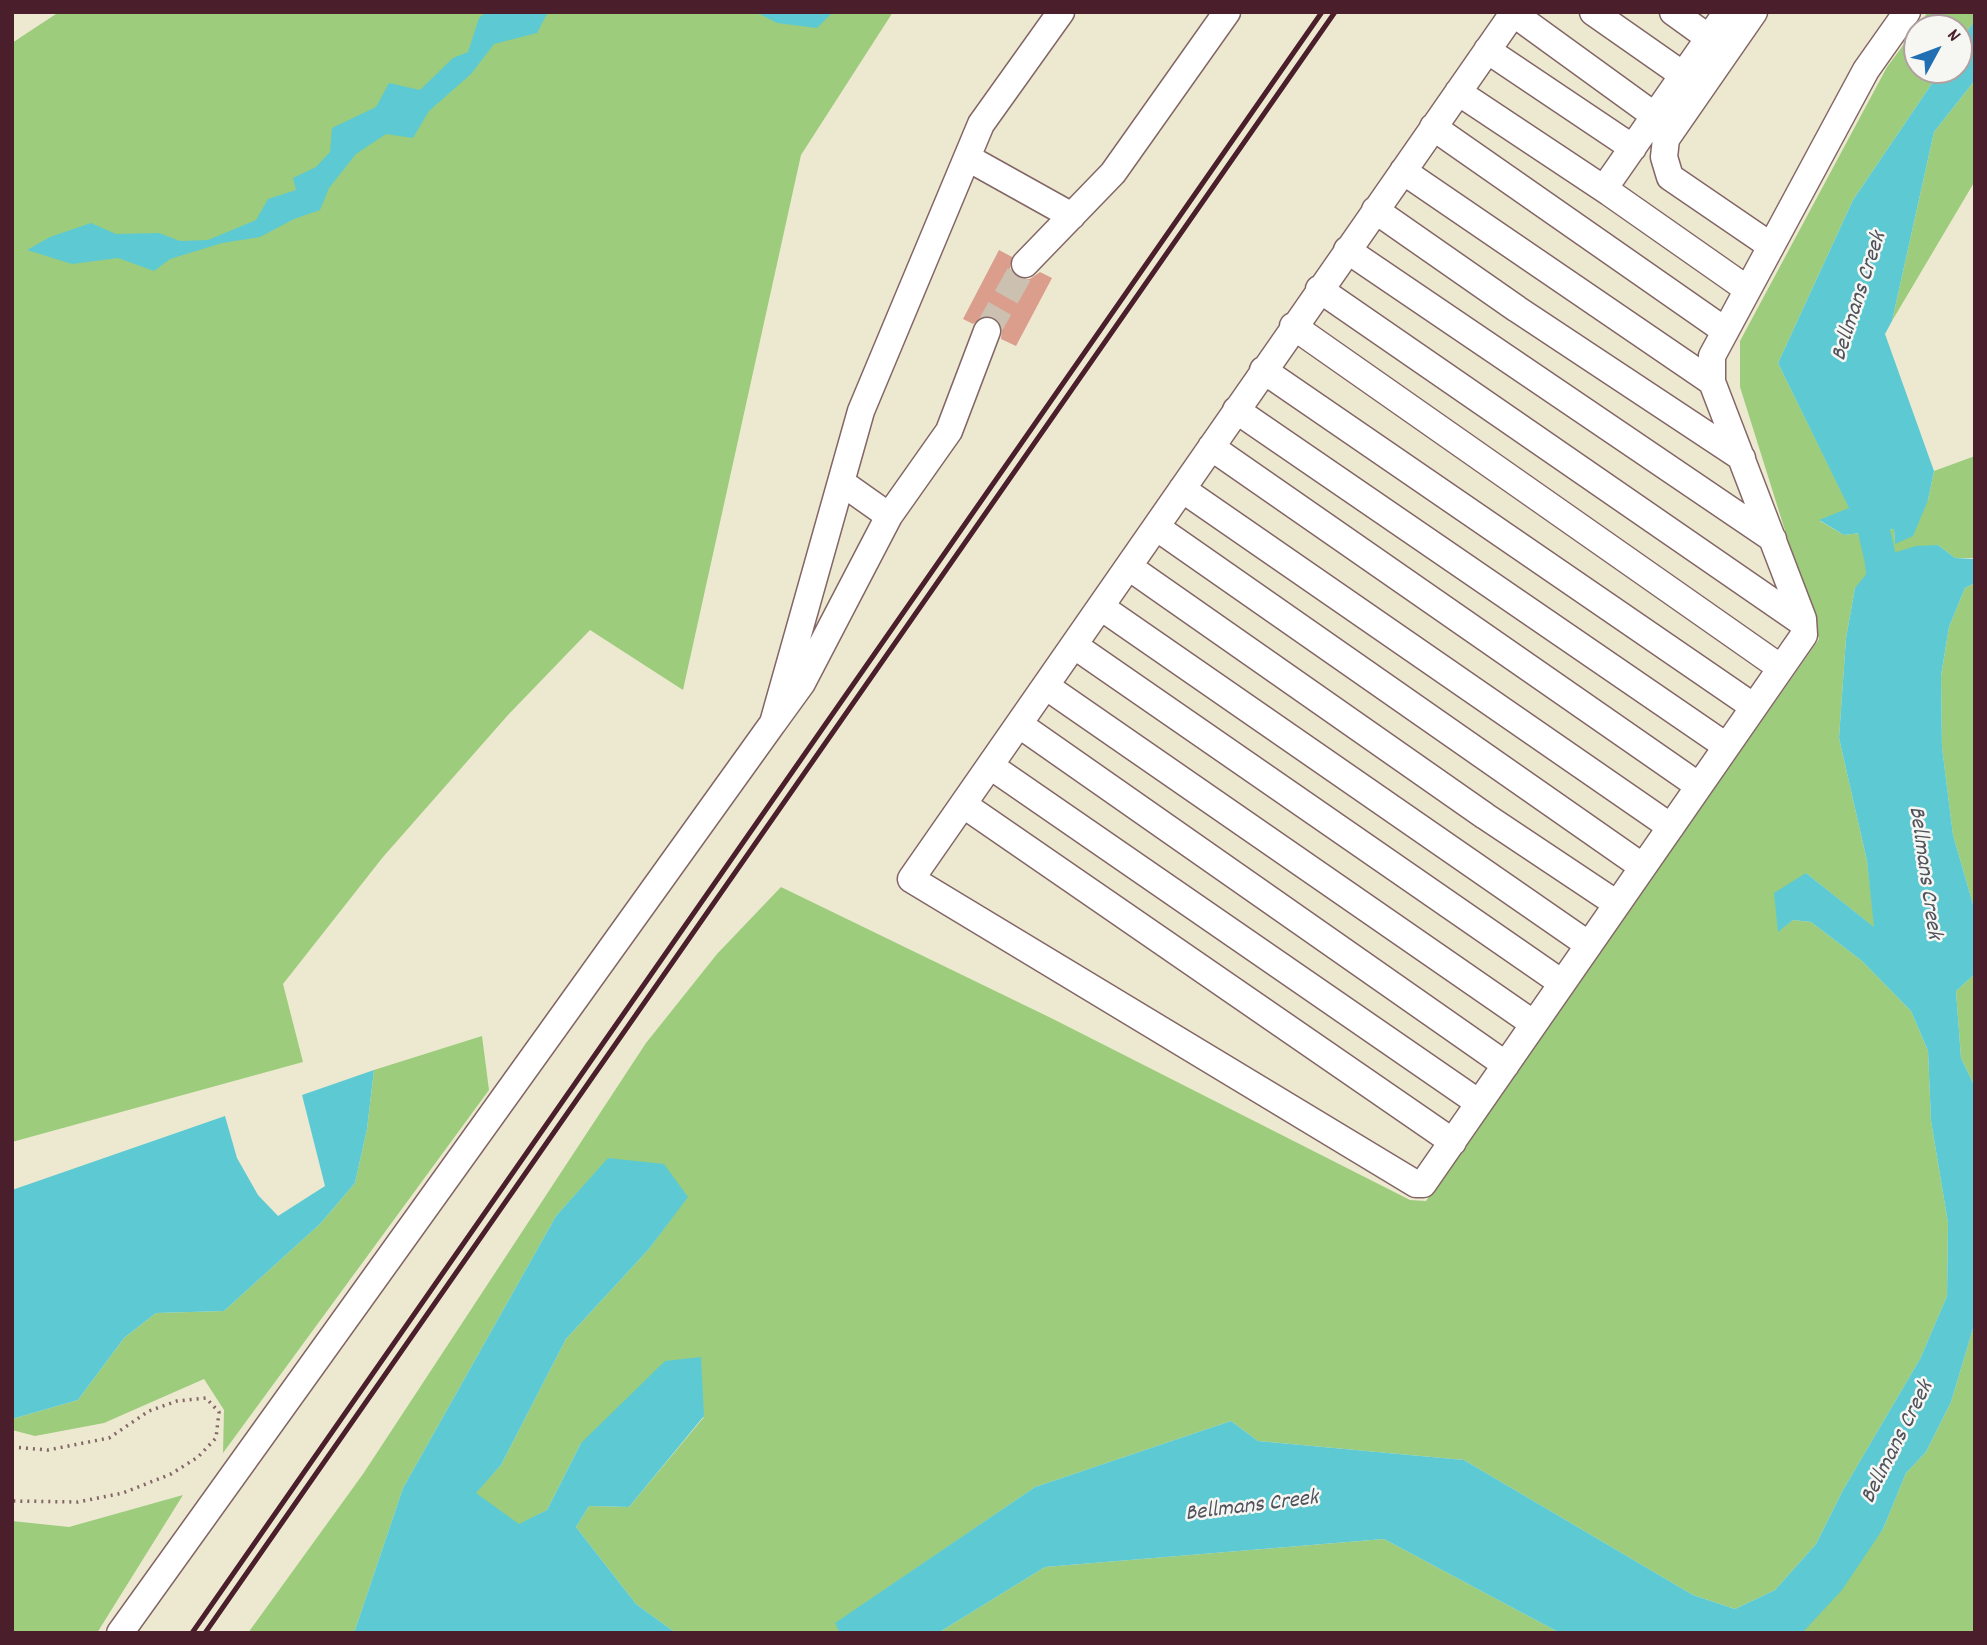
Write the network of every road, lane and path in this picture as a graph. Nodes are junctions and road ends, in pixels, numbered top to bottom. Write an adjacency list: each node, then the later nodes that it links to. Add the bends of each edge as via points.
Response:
1 (1062, 12): 16 (lane, via 981,124)
2 (1227, 12): 20 (lane, via 1113,173)
3 (1594, 12): 11 (lane)
4 (1673, 12): 9 (lane)
5 (1727, 12): 9 (lane)
6 (1755, 12): 21 (lane, via 1666,139 1664,157 1670,177)
7 (1907, 12): 21 (lane, via 1866,70)
8 (1513, 13): 10 (lane); 13 (lane)
9 (1709, 38): 11 (lane)
10 (1487, 50): 12 (lane); 15 (lane)
11 (1683, 75): 13 (lane)
12 (1458, 92): 14 (lane); 18 (lane)
13 (1655, 116): 15 (lane)
14 (1433, 128): 17 (lane); 27 (lane)
15 (1633, 148): 18 (lane, via 1608,183)
16 (968, 158): 20 (lane); 34 (lane, via 861,411)
17 (1403, 171): 19 (lane); 30 (lane)
18 (1610, 193): 25 (lane)
19 (1375, 210): 22 (lane); 33 (lane)
20 (1072, 216): 23 (lane)
21 (1771, 246): 25 (lane)
22 (1347, 250): 24 (lane); 38 (lane)
23 (1025, 264)
24 (1319, 289): 26 (lane); 41 (lane)
25 (1747, 289): 27 (lane)
26 (1293, 326): 29 (lane); 43 (lane)
27 (1724, 330): 30 (lane, via 1712,356)
28 (987, 331): 36 (lane, via 948,431)
29 (1263, 370): 31 (lane); 45 (lane)
30 (1712, 382): 33 (lane)
31 (1236, 410): 32 (lane); 48 (lane)
32 (1211, 447): 35 (lane); 50 (lane)
33 (1742, 458): 38 (lane)
34 (841, 482): 36 (lane); 46 (lane)
35 (1182, 489): 37 (lane); 52 (lane)
36 (889, 516): 46 (lane, via 802,683)
37 (1156, 527): 39 (lane); 53 (lane)
38 (1773, 539): 41 (lane)
39 (1129, 567): 40 (lane); 54 (lane)
40 (1101, 607): 42 (lane); 55 (lane)
41 (1803, 623): 43 (lane, via 1804,635)
42 (1074, 646): 44 (lane); 56 (lane)
43 (1781, 668): 45 (lane)
44 (1047, 687): 47 (lane); 57 (lane)
45 (1754, 707): 48 (lane)
46 (773, 723): 63 (lane)
47 (1020, 725): 49 (lane); 58 (lane)
48 (1727, 746): 50 (lane)
49 (992, 767): 51 (lane); 59 (lane)
50 (1699, 786): 52 (lane)
51 (964, 805): 60 (lane); 60 (lane, via 911,879 1416,1184 1423,1184)
52 (1671, 827): 53 (lane)
53 (1643, 867): 54 (lane)
54 (1617, 904): 55 (lane)
55 (1589, 945): 56 (lane)
56 (1562, 983): 57 (lane)
57 (1534, 1024): 58 (lane)
58 (1506, 1065): 59 (lane)
59 (1479, 1103): 60 (lane)
60 (1453, 1142)
61 (12, 1447): 62 (path, via 48,1450 109,1438 149,1411 177,1401 206,1398 219,1412 216,1438 198,1457 171,1474 123,1493 78,1502)
62 (12, 1501)
63 (120, 1633)

